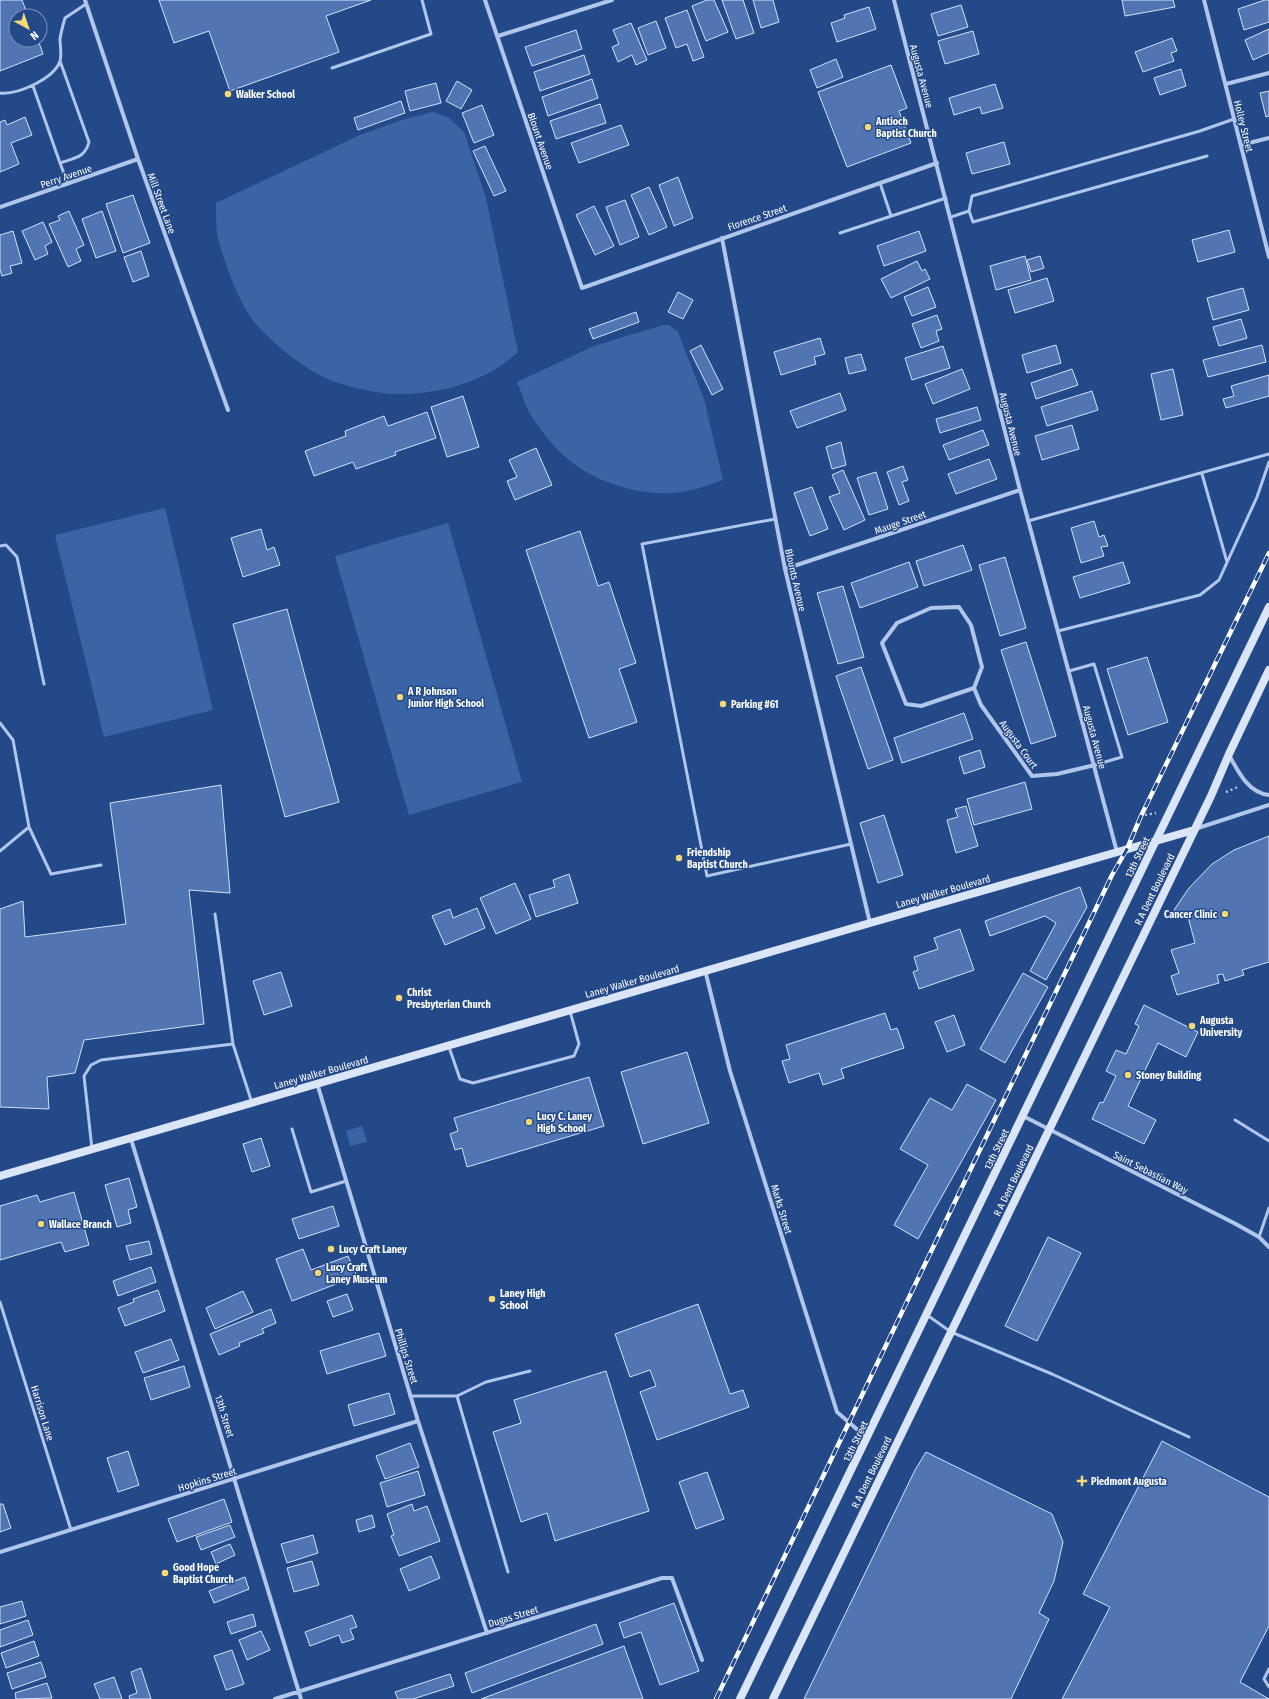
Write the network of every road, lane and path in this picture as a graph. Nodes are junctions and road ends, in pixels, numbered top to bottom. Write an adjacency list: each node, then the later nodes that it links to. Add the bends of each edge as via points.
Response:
1 (422, 0): 9 (lane, via 432,34)
2 (485, 0): 7 (street, Blount Avenue)
3 (612, 0): 7 (street)
4 (894, 0): 20 (street, Augusta Avenue)
5 (1204, 0): 11 (street, Holley Street)
6 (86, 2): 8 (lane, via 65,18 60,37); 18 (street, Mill Street Lane)
7 (498, 36): 31 (street, Blount Avenue)
8 (60, 61): 12 (lane, via 48,77); 19 (lane, via 89,142 87,151)
9 (332, 68)
10 (1269, 73): 11 (street)
11 (1226, 84): 14 (street, Holley Street)
12 (33, 86): 13 (lane, via 8,94); 19 (lane)
13 (0, 93)
14 (1234, 119): 16 (street, Holley Street); 25 (lane, via 972,196)
15 (1269, 138): 16 (street)
16 (1241, 145): 30 (street, Holley Street)
17 (1208, 156): 25 (lane, via 973,222)
18 (138, 159): 22 (street, Perry Avenue); 32 (street, Mill Street Lane)
19 (60, 163): 22 (lane)
20 (937, 163): 21 (street, Florence Street); 23 (street, Augusta Avenue)
21 (880, 183): 26 (lane); 29 (street, Florence Street)
22 (68, 184): 24 (street, Perry Avenue)
23 (946, 198): 26 (lane); 27 (street, Augusta Avenue)
24 (0, 207)
25 (969, 211): 27 (lane)
26 (891, 216): 28 (lane)
27 (951, 217): 36 (street, Augusta Avenue)
28 (840, 233)
29 (722, 238): 31 (street, Florence Street); 37 (street, Blounts Avenue)
30 (1269, 256)
31 (582, 288)
32 (228, 410)
33 (1269, 454): 35 (lane)
34 (1269, 462): 40 (lane, via 1257,497)
35 (1202, 474): 38 (lane); 40 (lane)
36 (1020, 490): 38 (street, Augusta Avenue); 41 (street, Mauge Street)
37 (775, 519): 41 (street, Blounts Avenue); 60 (lane, via 642,544 708,876)
38 (1028, 521): 43 (street, Augusta Avenue)
39 (0, 546): 46 (lane, via 6,545 16,557)
40 (1227, 562): 43 (lane, via 1219,580 1200,595)
41 (785, 570): 60 (street, Blounts Avenue)
42 (1269, 607): 59 (main road, 13th Street)
43 (1058, 631): 45 (street, Augusta Avenue)
44 (1269, 670): 49 (main road, R A Dent Boulevard)
45 (1069, 671): 50 (street, Augusta Avenue); 50 (lane, via 1094,664 1122,757)
46 (44, 684)
47 (974, 688): 47 (street, via 982,667 971,625 959,607 931,608 897,623 882,643 906,704 921,706); 50 (street, Augusta Court, via 981,705 1032,776 1057,774)
48 (0, 723): 57 (lane, via 13,740)
49 (1228, 754): 53 (street, via 1248,784 1255,790); 58 (main road, R A Dent Boulevard)
50 (1094, 766): 62 (street, Augusta Avenue)
51 (1239, 787): 52 (path)
52 (1223, 792)
53 (1269, 795)
54 (1269, 805): 58 (street, Laney Walker Boulevard)
55 (1158, 813): 56 (path)
56 (1145, 815)
57 (30, 827): 61 (lane); 63 (lane, via 51,874)
58 (1194, 830): 59 (main road, Laney Walker Boulevard); 75 (main road, R A Dent Boulevard)
59 (1157, 840): 62 (main road, Laney Walker Boulevard); 72 (main road, 13th Street)
60 (851, 844): 65 (street, Blounts Avenue)
61 (0, 851)
62 (1117, 852): 65 (main road, Laney Walker Boulevard)
63 (101, 865)
64 (215, 914): 68 (lane)
65 (870, 922): 66 (main road, Laney Walker Boulevard)
66 (705, 970): 67 (main road, Laney Walker Boulevard); 91 (street, Marks Street, via 730,1071 837,1412)
67 (570, 1010): 69 (main road, Laney Walker Boulevard); 69 (lane, via 579,1044 574,1056 473,1083 460,1079)
68 (233, 1044): 71 (lane); 78 (lane, via 101,1060 91,1065 84,1076)
69 (449, 1045): 70 (main road, Laney Walker Boulevard)
70 (317, 1083): 71 (main road, Laney Walker Boulevard); 80 (street, Phillips Street)
71 (252, 1103): 76 (main road, Laney Walker Boulevard)
72 (1023, 1116): 75 (street, Saint Sebastian Way); 85 (main road, 13th Street)
73 (1235, 1120): 77 (lane)
74 (292, 1129): 80 (lane, via 311,1192)
75 (1048, 1130): 82 (street, Saint Sebastian Way); 86 (main road, R A Dent Boulevard)
76 (131, 1139): 78 (main road, Laney Walker Boulevard); 93 (street, 13th Street)
77 (1269, 1141)
78 (92, 1149): 79 (main road, Laney Walker Boulevard)
79 (0, 1176)
80 (346, 1181): 88 (street, Phillips Street)
81 (1269, 1208): 82 (lane)
82 (1259, 1237): 83 (street, Saint Sebastian Way)
83 (1269, 1247)
84 (0, 1302): 94 (lane, Harrison Lane)
85 (927, 1315): 86 (lane); 91 (main road, 13th Street)
86 (951, 1332): 92 (lane, via 1052,1374); 105 (main road, R A Dent Boulevard)
87 (530, 1371): 89 (lane, via 486,1382)
88 (410, 1396): 89 (lane); 90 (street, Phillips Street)
89 (458, 1396): 96 (lane)
90 (418, 1421): 93 (street, Hopkins Street); 97 (street, Phillips Street)
91 (868, 1438): 104 (main road, 13th Street)
92 (1189, 1438)
93 (233, 1479): 94 (street, Hopkins Street); 101 (street, 13th Street)
94 (71, 1530): 95 (street, Hopkins Street)
95 (0, 1552)
96 (508, 1572)
97 (486, 1633): 98 (street, Dugas Street, via 662,1578 672,1578); 101 (street, Dugas Street)
98 (702, 1660)
99 (1269, 1669): 100 (lane, via 1264,1679)
100 (1269, 1687)
101 (298, 1692): 102 (street, Dugas Street); 103 (street, 13th Street)
102 (275, 1699)
103 (301, 1699)
104 (740, 1699)
105 (773, 1699)

